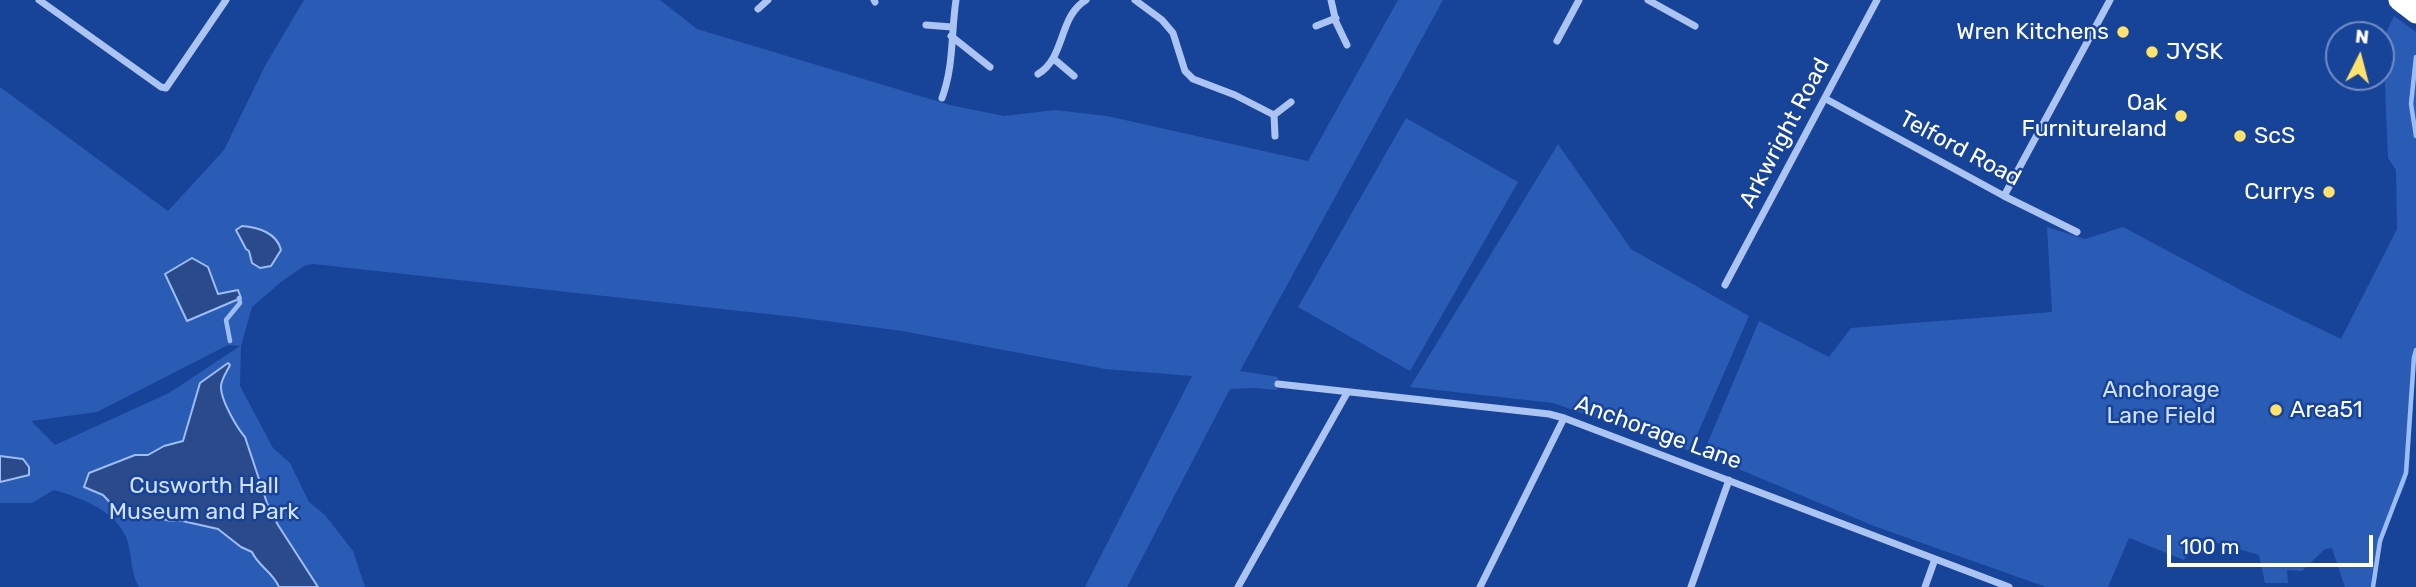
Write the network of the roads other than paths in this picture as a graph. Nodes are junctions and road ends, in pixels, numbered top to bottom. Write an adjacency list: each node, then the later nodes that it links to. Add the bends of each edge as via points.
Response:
1 (39, 0): 2 (street, via 162,88 169,86)
2 (226, 0)
3 (768, 0): 13 (street)
4 (956, 0): 19 (street)
5 (1086, 0): 23 (street, via 1071,13)
6 (1135, 0): 30 (street, via 1173,33 1185,71 1193,79)
7 (1331, 0): 15 (street)
8 (1579, 0): 21 (street)
9 (1648, 0): 18 (street)
10 (1877, 0): 28 (street, Arkwright Road)
11 (2110, 0): 32 (street)
12 (2399, 0): 14 (highway)
13 (758, 9)
14 (2416, 13)
15 (1336, 18): 17 (street); 22 (street)
16 (926, 25): 19 (street)
17 (1316, 26)
18 (1695, 26)
19 (952, 27): 20 (street)
20 (951, 36): 24 (street); 27 (street, via 951,68)
21 (1558, 41)
22 (1347, 45)
23 (1054, 59): 25 (street); 26 (street)
24 (990, 67)
25 (1038, 74)
26 (1074, 76)
27 (942, 98)
28 (1826, 99): 32 (street, Telford Road); 34 (street, Arkwright Road)
29 (1292, 102): 30 (street)
30 (1274, 115): 31 (street)
31 (1275, 136)
32 (2004, 196): 33 (street, Telford Road)
33 (2077, 232)
34 (1725, 285)
35 (1278, 384): 36 (street, Anchorage Lane)
36 (1347, 393): 37 (street, Anchorage Lane); 40 (street)
37 (1564, 418): 38 (street, Anchorage Lane); 41 (street)
38 (1729, 480): 39 (street, Anchorage Lane); 42 (street)
39 (1935, 559): 43 (street); 44 (street, Anchorage Lane)
40 (1238, 587)
41 (1480, 587)
42 (1691, 587)
43 (1925, 587)
44 (2009, 587)

